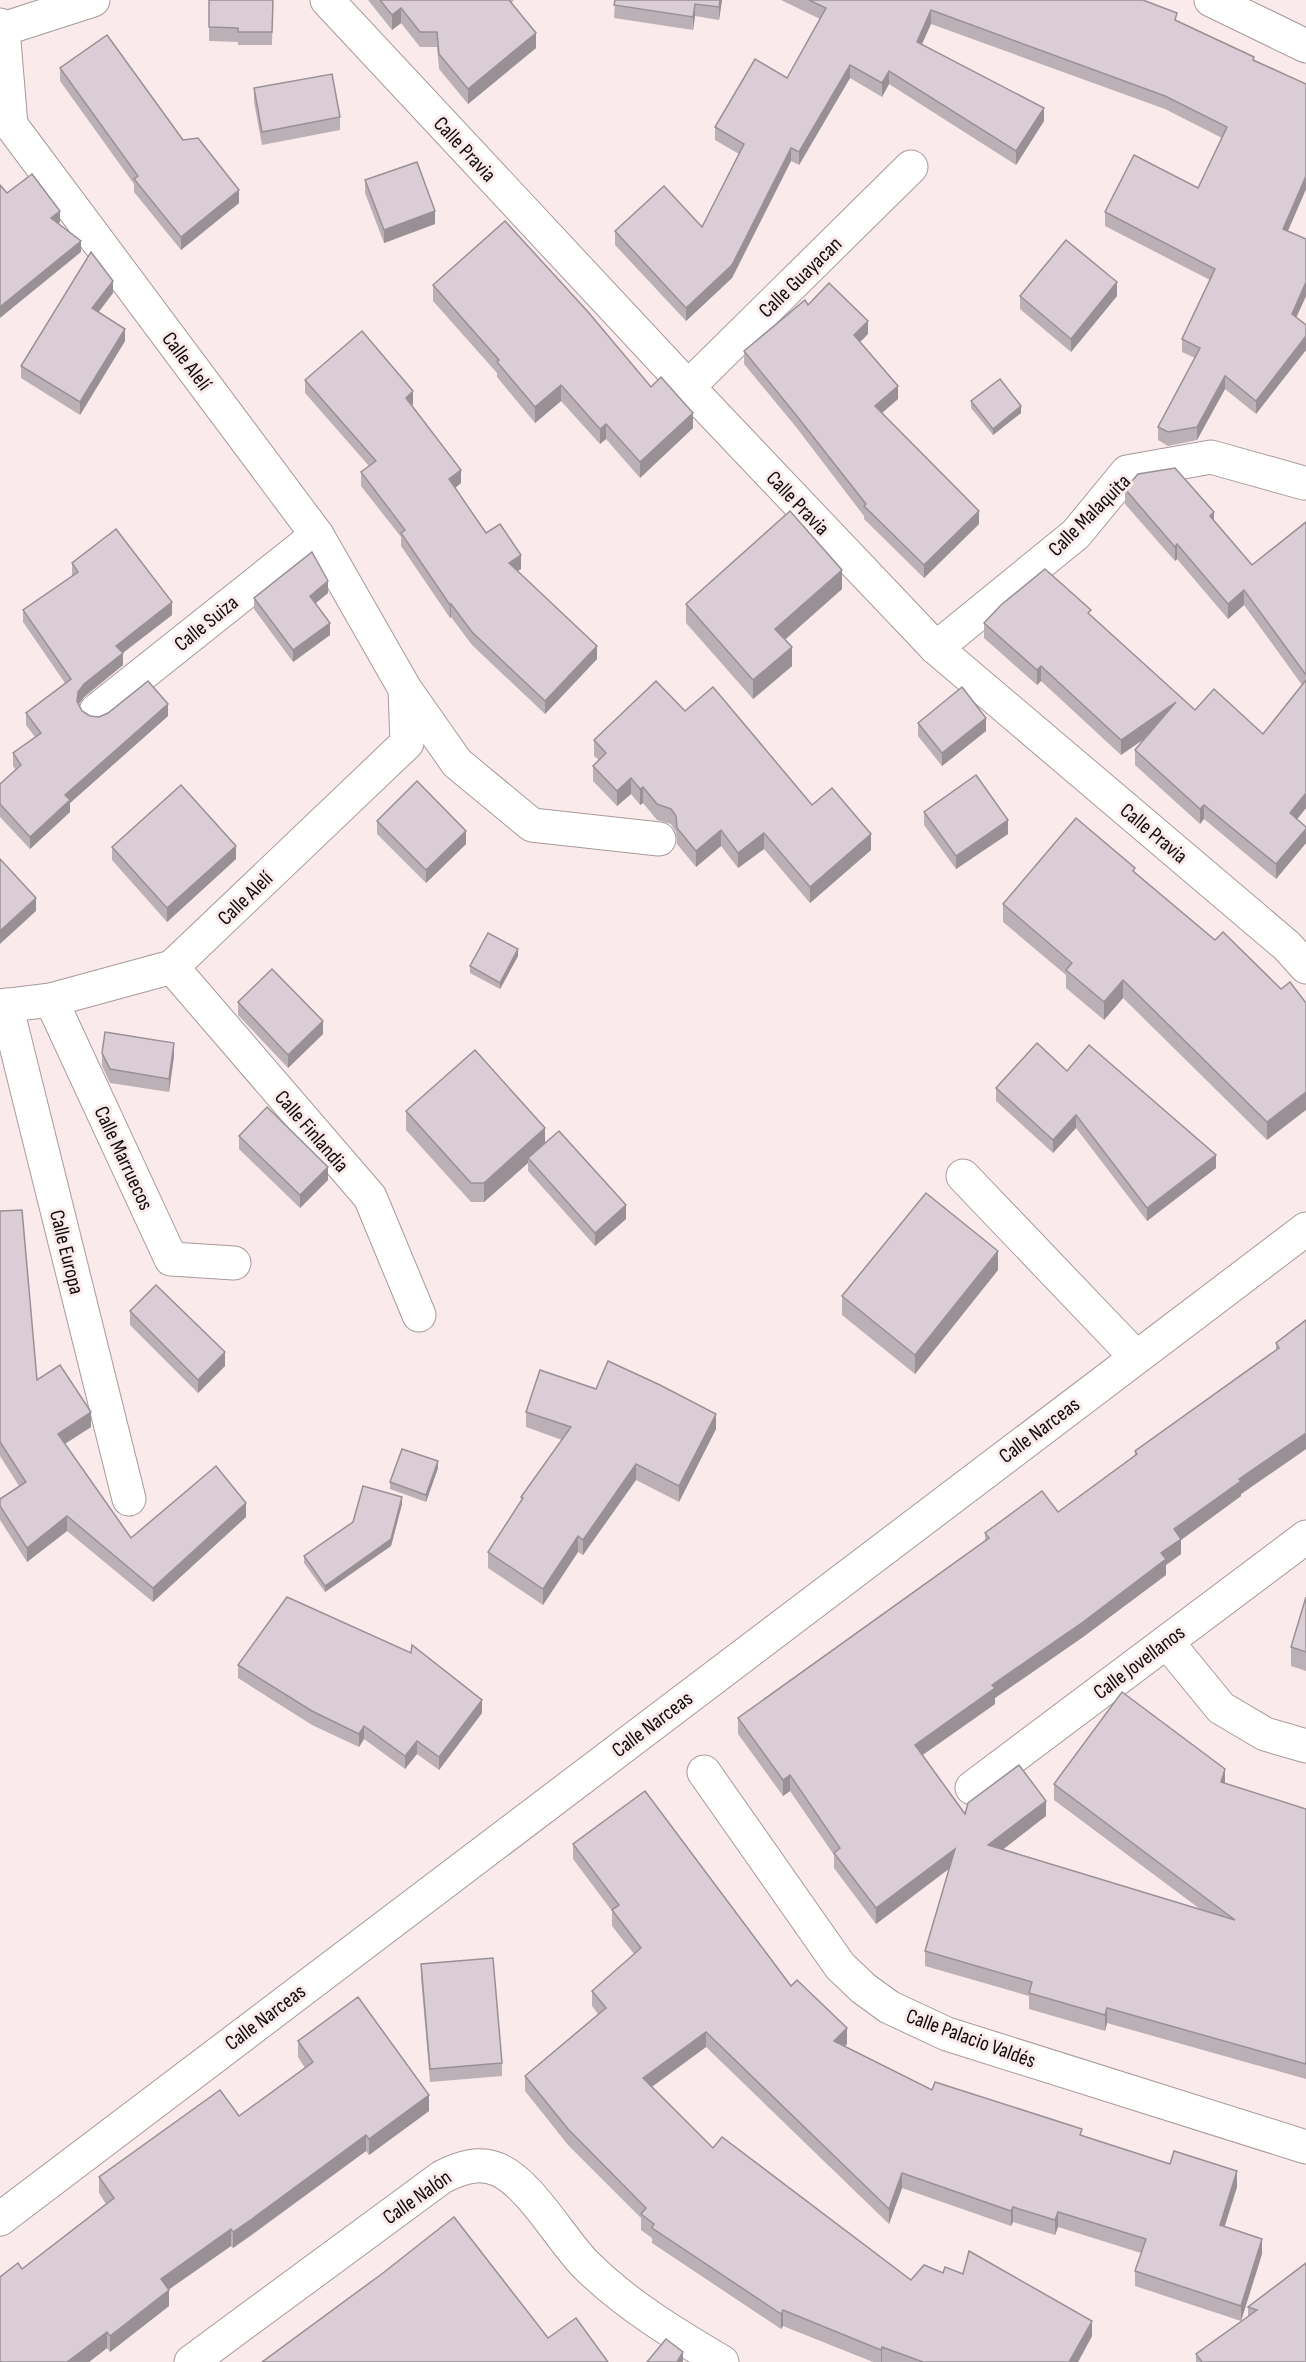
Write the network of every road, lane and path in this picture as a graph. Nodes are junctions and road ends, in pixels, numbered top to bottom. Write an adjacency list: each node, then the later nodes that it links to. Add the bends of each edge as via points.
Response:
1 (93, 0): 4 (street)
2 (327, 0): 8 (street, Calle Pravia)
3 (1211, 0): 5 (street)
4 (1, 27): 6 (street, Calle Alelí)
5 (1306, 46)
6 (6, 130): 10 (street, Calle Alelí)
7 (911, 167): 8 (street, Calle Guayacan)
8 (688, 387): 11 (street, Calle Pravia)
9 (1304, 483): 11 (street, Calle Malaquita, via 1210,457 1127,472 1076,534)
10 (317, 534): 12 (street, Calle Alelí); 13 (street, Calle Suiza)
11 (936, 648): 15 (street, Calle Pravia)
12 (405, 689): 14 (street, Calle Alelí, via 457,763 532,825); 16 (street, Calle Alelí, via 407,743)
13 (96, 711)
14 (659, 839)
15 (1300, 948)
16 (172, 967): 17 (street, Calle Alelí); 22 (street, Calle Finlandia, via 370,1197)
17 (51, 1000): 18 (street, Calle Alelí); 21 (street, Calle Marruecos, via 171,1258)
18 (3, 1006): 24 (street, Calle Europa)
19 (963, 1176): 23 (street)
20 (1306, 1229): 23 (street, Calle Narceas)
21 (234, 1263)
22 (419, 1315)
23 (1136, 1357): 31 (street, Calle Narceas)
24 (129, 1499)
25 (1306, 1537): 26 (street, Calle Jovellanos)
26 (1167, 1642): 27 (street, via 1221,1708 1265,1734); 29 (street, Calle Jovellanos)
27 (1306, 1746)
28 (704, 1772): 30 (street, Calle Palacio Valdés, via 840,1966 889,2007 947,2034)
29 (972, 1788)
30 (1306, 2147)
31 (0, 2219)
32 (190, 2362): 33 (street, Calle Nalón, via 442,2177 459,2168 478,2166 498,2169 515,2179 584,2263 619,2295)
33 (722, 2362)

